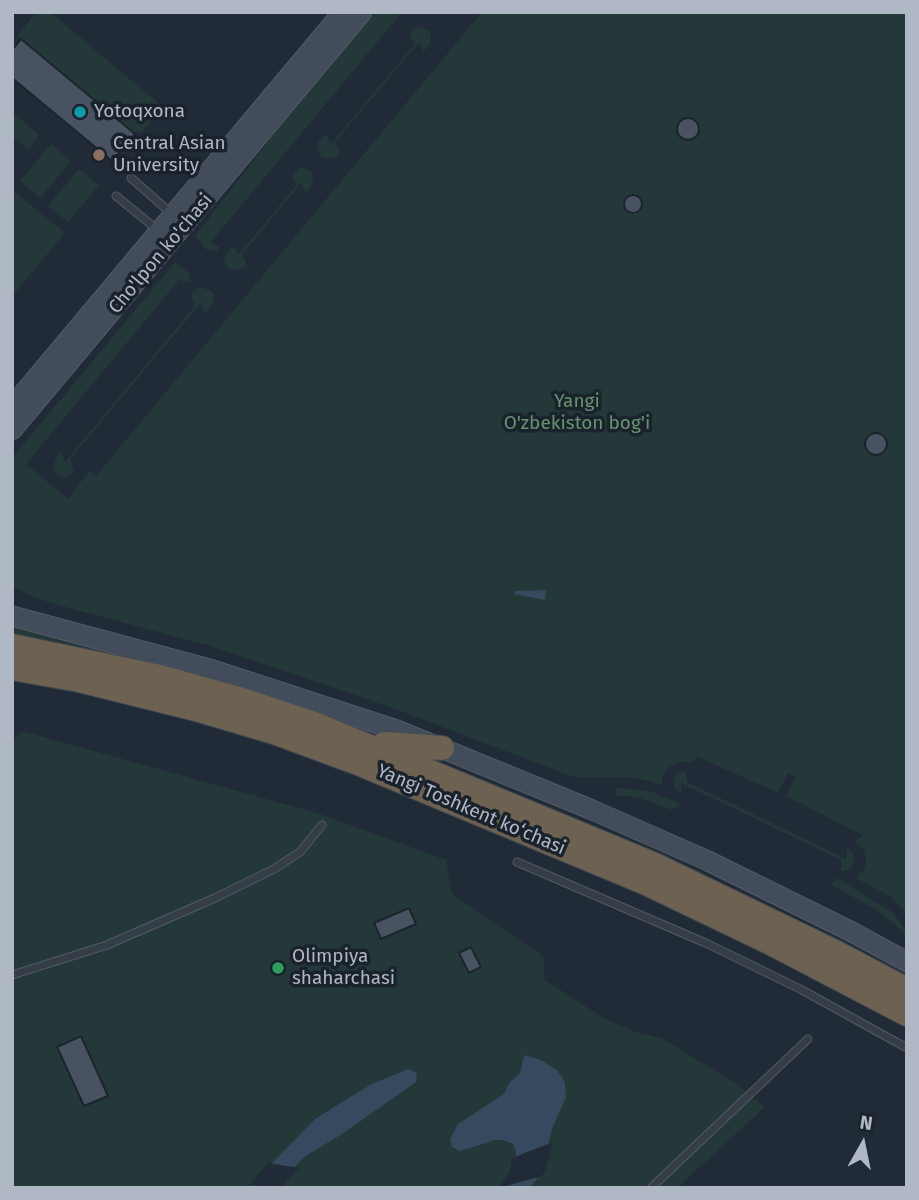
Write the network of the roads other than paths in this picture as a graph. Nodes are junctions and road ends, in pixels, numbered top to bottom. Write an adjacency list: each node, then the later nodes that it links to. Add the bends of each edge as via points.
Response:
1 (343, 12): 5 (main road, Cho'lpon ko'chasi)
2 (362, 12): 6 (main road, Cho'lpon ko'chasi)
3 (131, 178): 5 (lane)
4 (116, 196): 6 (lane)
5 (174, 215): 6 (main road, Cho'lpon ko'chasi)
6 (167, 235): 7 (main road, Cho'lpon ko'chasi); 8 (main road, Cho'lpon ko'chasi)
7 (52, 383): 9 (main road, Cho'lpon ko'chasi); 10 (main road)
8 (12, 407)
9 (12, 430)
10 (12, 442)
11 (12, 613): 15 (main road, via 283,691)
12 (12, 646): 14 (highway, Yangi Toshkent ko‘chasi, via 200,687)
13 (12, 668): 21 (highway, Yangi Toshkent ko‘chasi, via 196,709 358,762 646,883)
14 (362, 743): 15 (highway); 20 (highway, Yangi Toshkent ko‘chasi, via 655,865)
15 (442, 748): 18 (main road, via 706,860)
16 (322, 825): 19 (lane, via 300,852 251,881 107,944)
17 (517, 862): 23 (lane, via 708,944)
18 (907, 962)
19 (12, 975)
20 (907, 990)
21 (907, 1014)
22 (808, 1039): 24 (lane)
23 (907, 1048)
24 (651, 1188)

